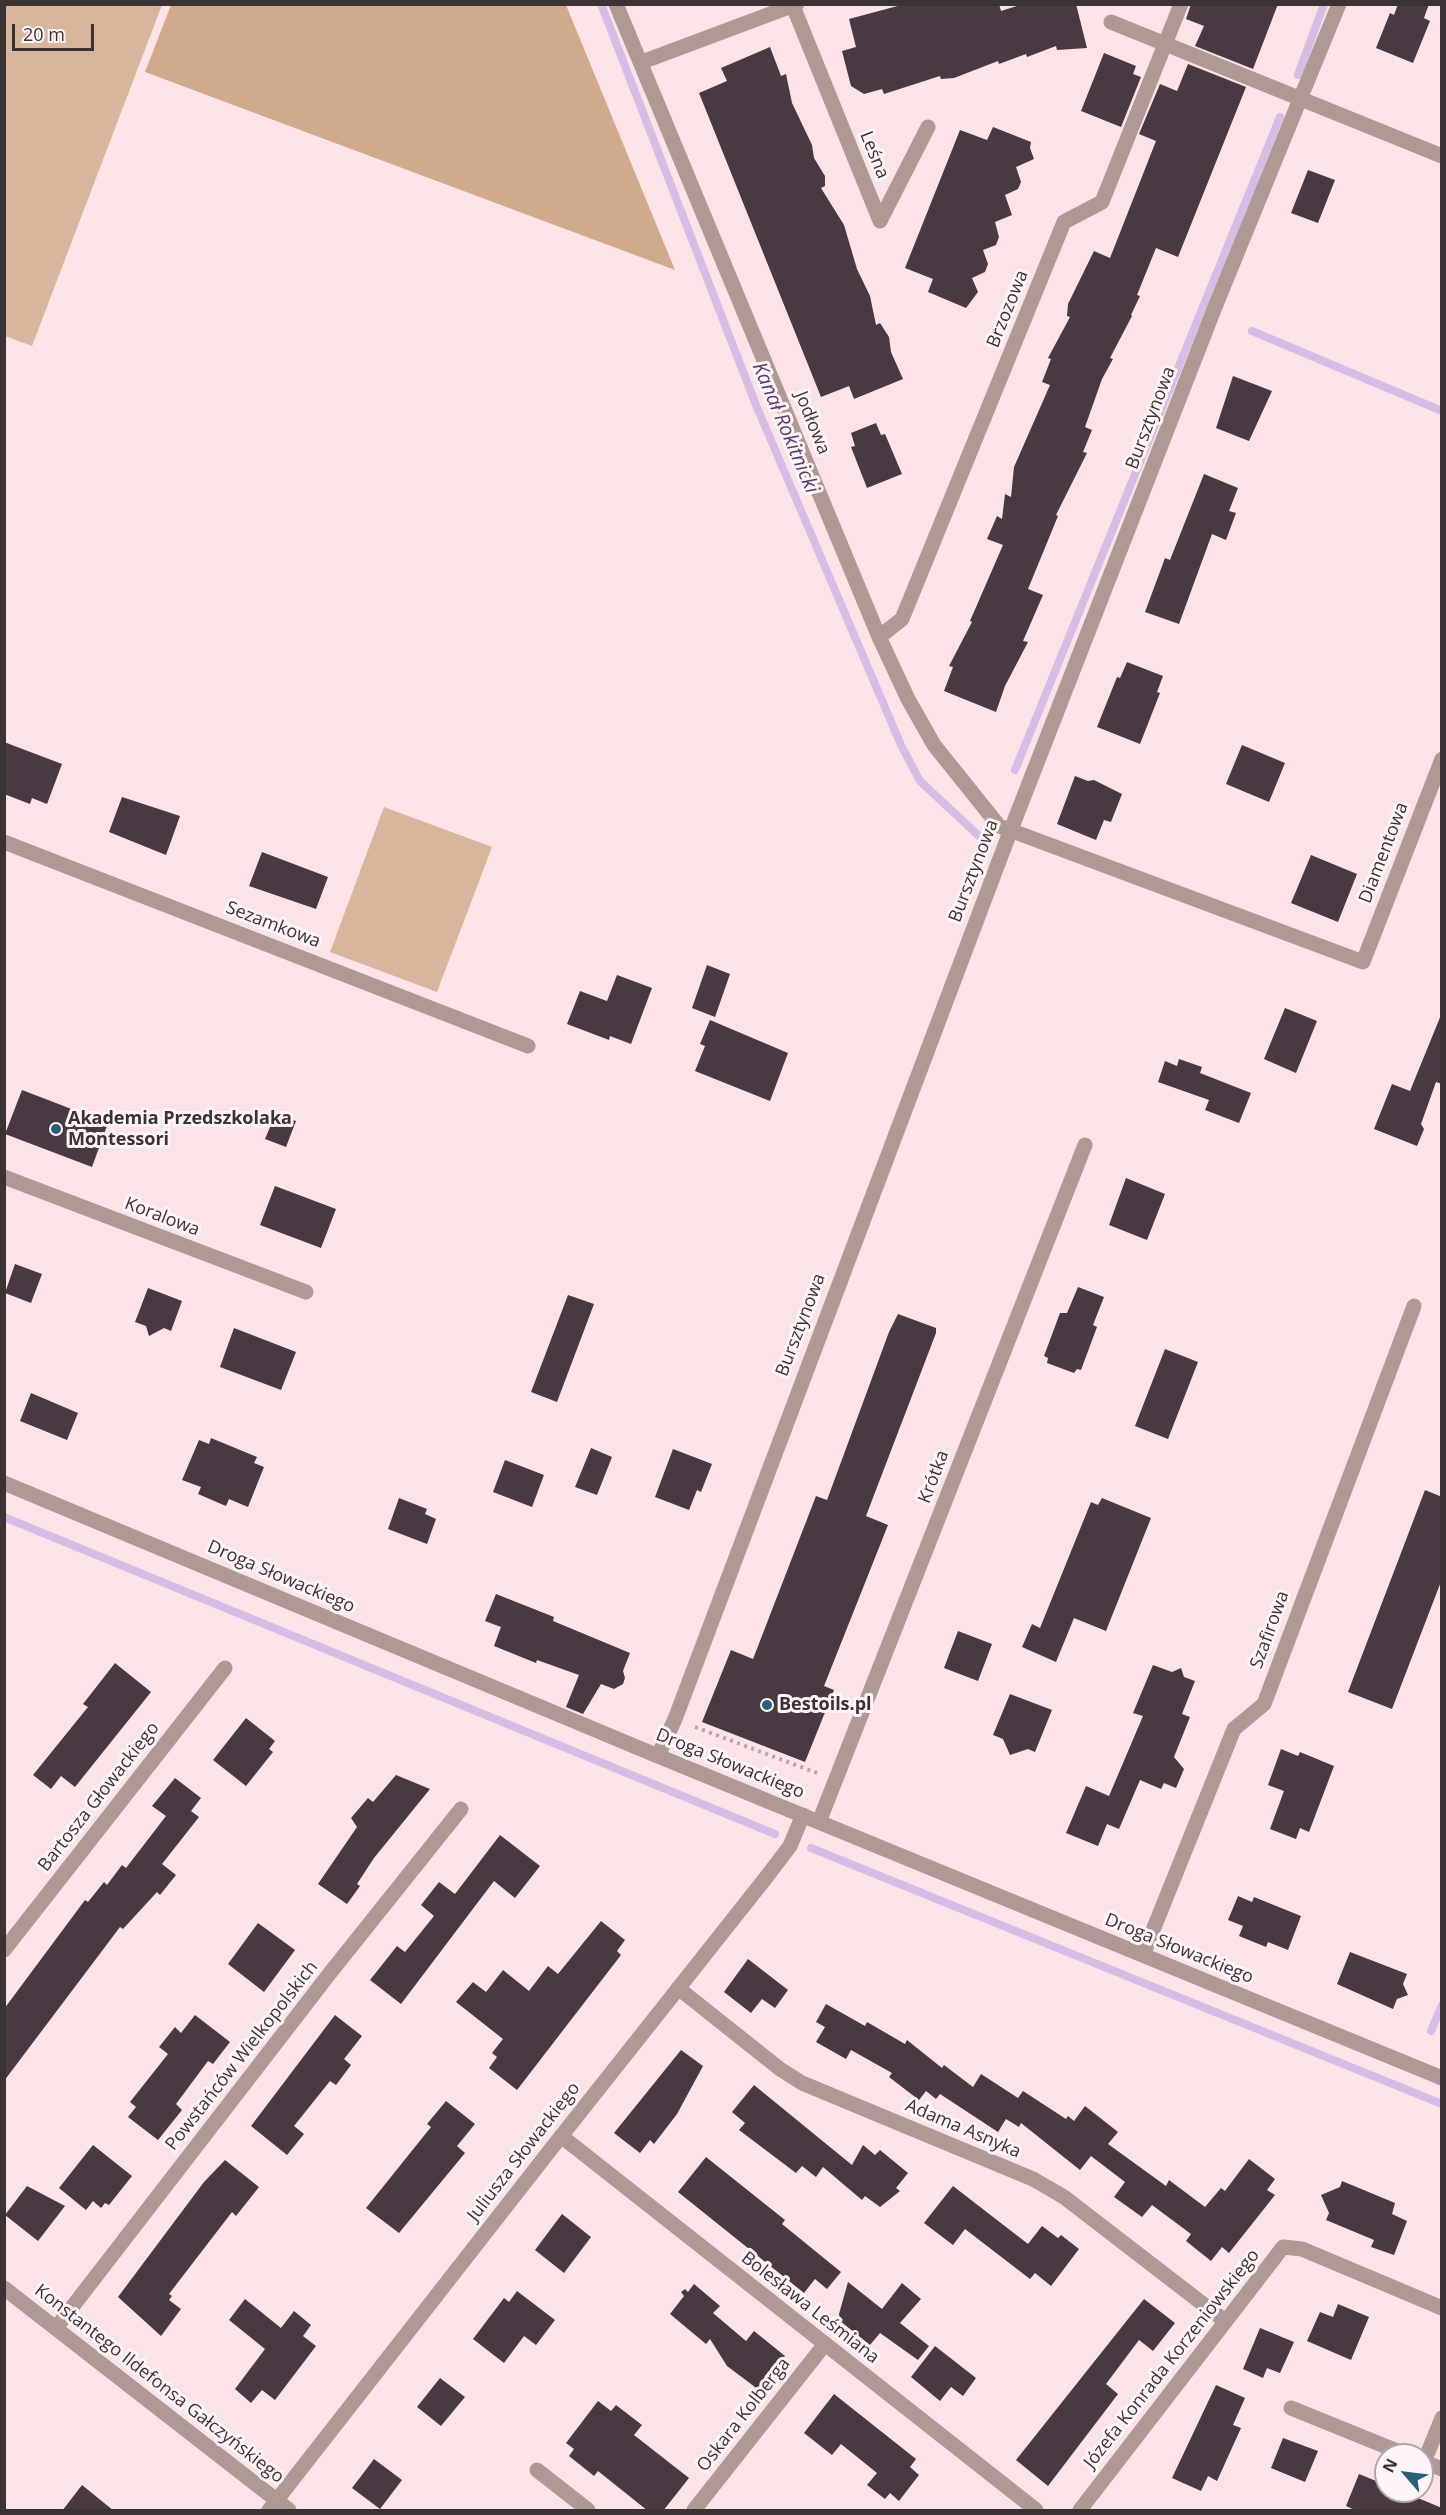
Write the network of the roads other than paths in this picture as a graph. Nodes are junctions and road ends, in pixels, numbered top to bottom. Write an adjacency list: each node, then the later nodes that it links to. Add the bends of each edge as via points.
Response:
1 (616, 4): 7 (street, Jodłowa)
2 (1181, 4): 6 (street, Brzozowa)
3 (1339, 4): 8 (street, Bursztynowa)
4 (795, 5): 7 (street, Leśna); 9 (street, Leśna, via 880,221)
5 (1111, 22): 6 (street)
6 (1165, 44): 8 (street); 11 (street, Brzozowa, via 1102,202 1064,222 903,619)
7 (642, 62): 11 (street, Jodłowa)
8 (1301, 101): 10 (street); 13 (street, Bursztynowa, via 1215,307)
9 (928, 127)
10 (1442, 156)
11 (879, 638): 13 (street, Jodłowa, via 934,745 999,825)
12 (1442, 759): 13 (street, Diamentowa, via 1363,962)
13 (1010, 832): 22 (street, Bursztynowa)
14 (4, 842): 15 (street, Sezamkowa)
15 (528, 1046)
16 (1085, 1145): 25 (street, Krótka)
17 (4, 1177): 18 (street, Koralowa)
18 (306, 1293)
19 (1414, 1306): 27 (street, Szafirowa, via 1264,1704 1234,1729)
20 (4, 1483): 22 (street, Droga Słowackiego)
21 (225, 1668): 26 (street, Bartosza Głowackiego)
22 (658, 1756): 24 (street, Droga Słowackiego)
23 (461, 1809): 34 (street, Powstańców Wielkopolskich)
24 (803, 1815): 25 (street, Droga Słowackiego); 28 (street, Juliusza Słowackiego, via 790,1846)
25 (819, 1822): 27 (street, Droga Słowackiego)
26 (4, 1950)
27 (1143, 1955): 29 (street, Droga Słowackiego)
28 (678, 1988): 30 (street, Juliusza Słowackiego); 33 (street, Adama Asnyka, via 802,2083 1033,2179 1064,2197)
29 (1442, 2078)
30 (561, 2136): 35 (street, Bolesława Leśmiana); 41 (street, Juliusza Słowackiego)
31 (4, 2288): 34 (street, Konstantego Ildefonsa Gałczyńskiego)
32 (1442, 2308): 33 (street, Józefa Konrada Korzeniowskiego, via 1302,2248 1283,2247)
33 (1225, 2321): 45 (street, Józefa Konrada Korzeniowskiego)
34 (56, 2328): 41 (street, Konstantego Ildefonsa Gałczyńskiego)
35 (825, 2344): 43 (street, Oskara Kolberga); 44 (street, Bolesława Leśmiana)
36 (1291, 2408): 38 (street)
37 (1442, 2418): 39 (street)
38 (1377, 2443)
39 (1431, 2443)
40 (537, 2470): 42 (street)
41 (278, 2507)
42 (588, 2511)
43 (694, 2511)
44 (1035, 2511)
45 (1080, 2511)

